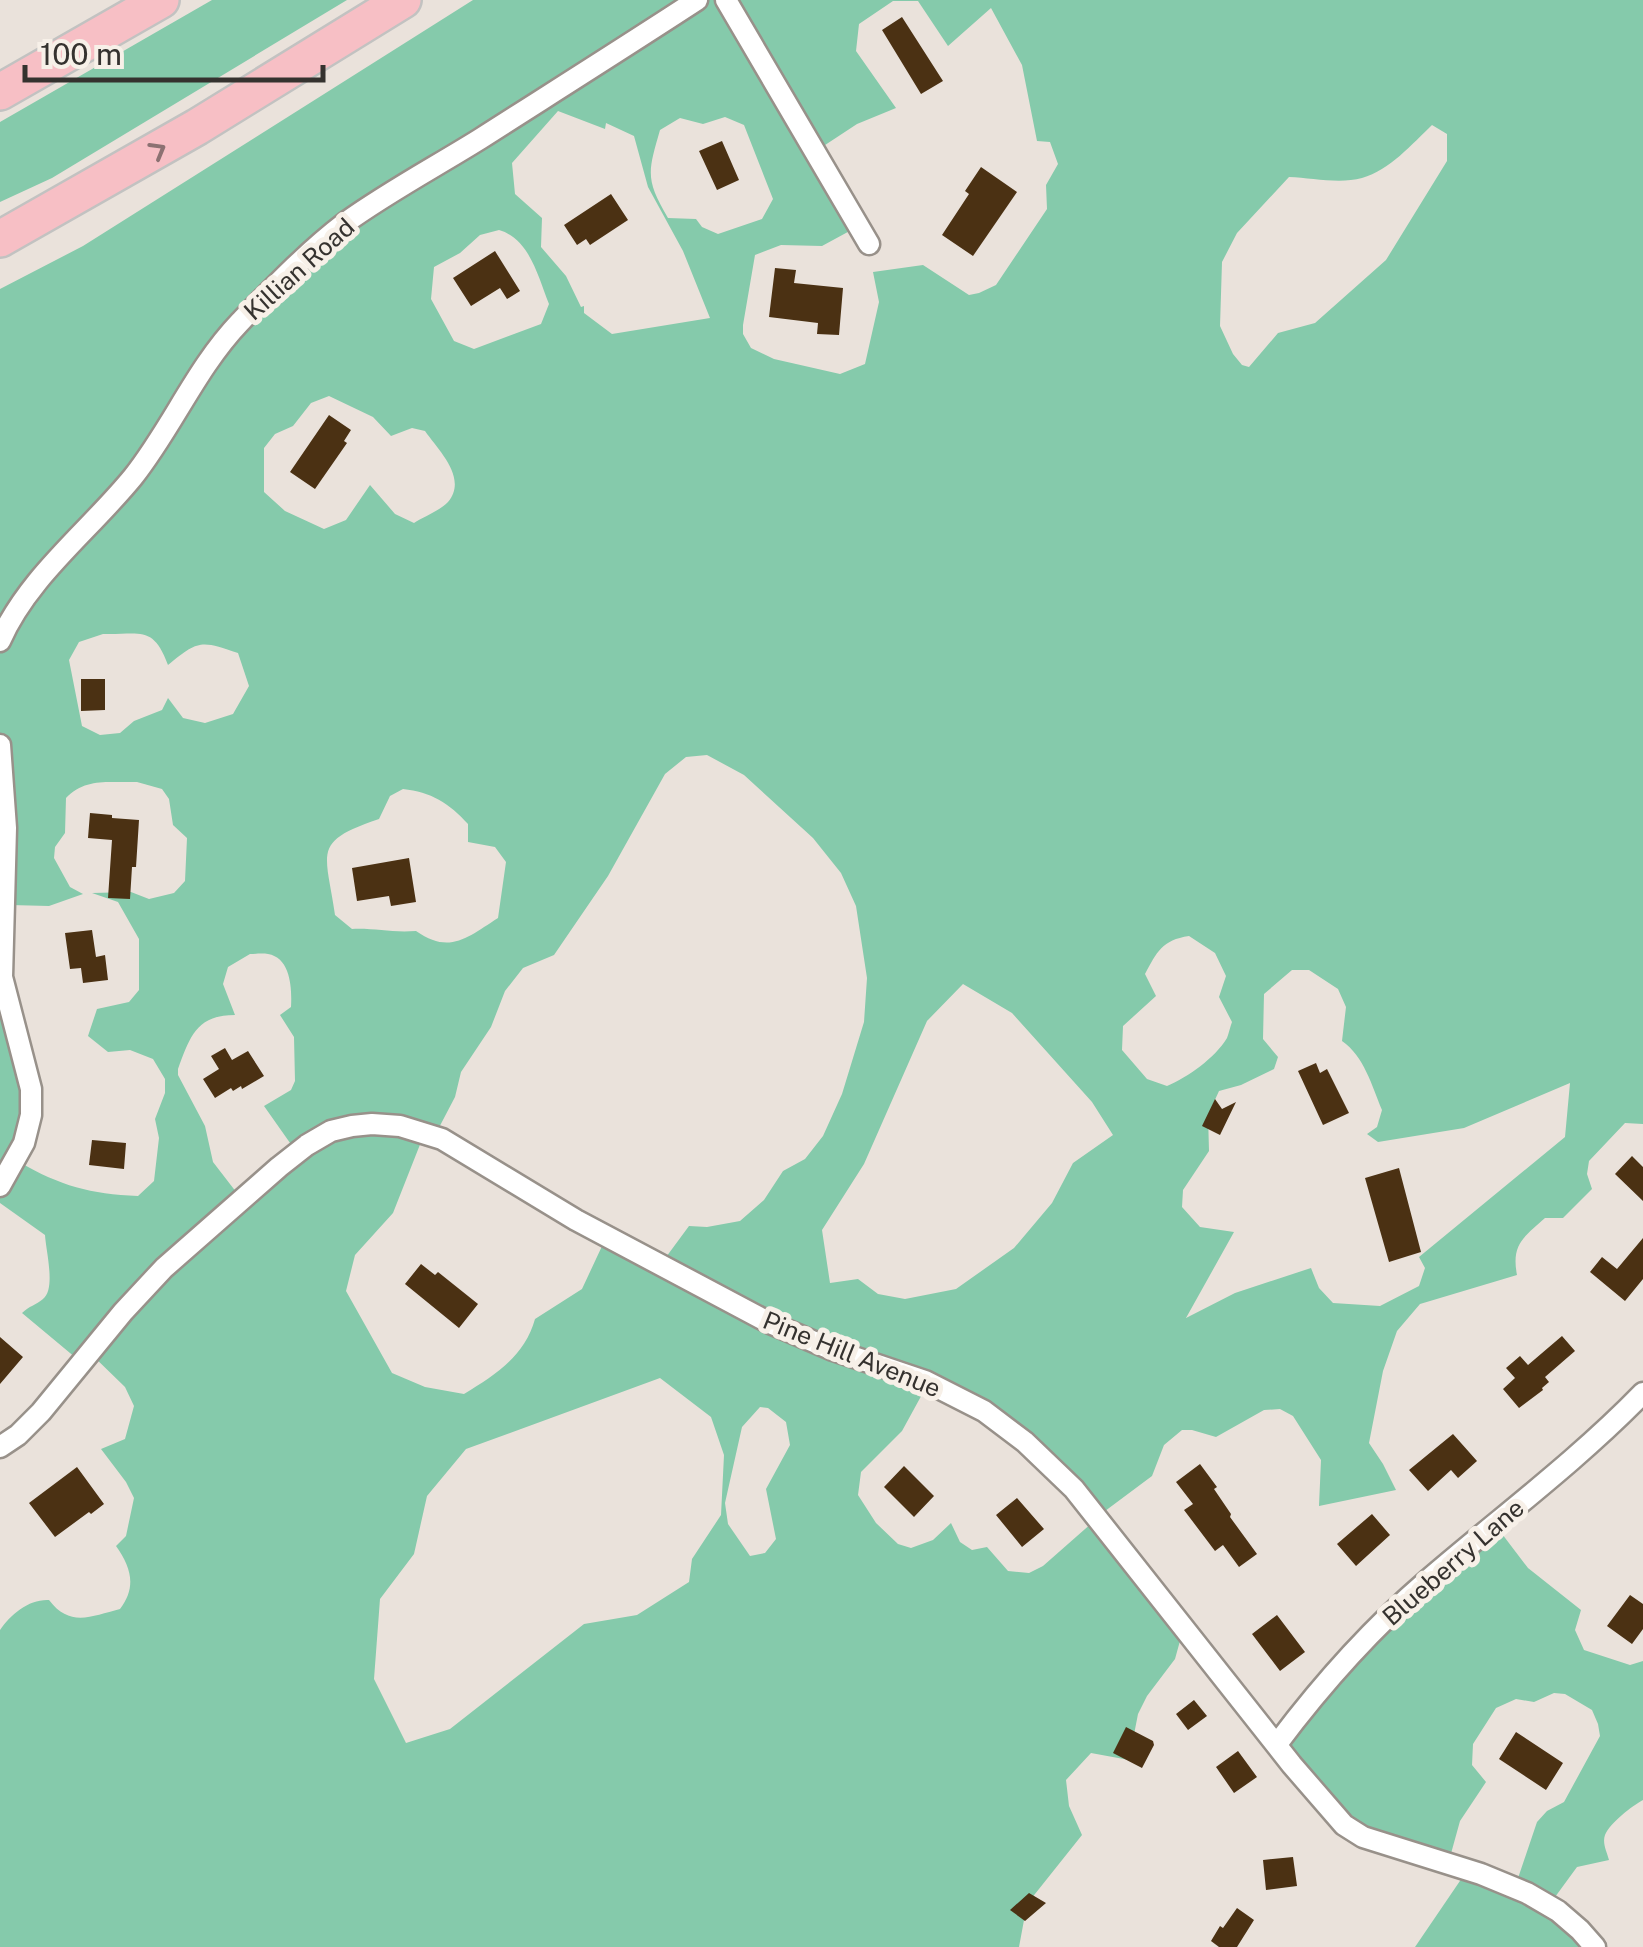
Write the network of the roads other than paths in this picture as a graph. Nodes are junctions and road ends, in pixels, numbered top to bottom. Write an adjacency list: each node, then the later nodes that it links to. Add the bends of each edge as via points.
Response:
1 (161, 0): 5 (highway)
2 (403, 0): 6 (highway, one-way to 2)
3 (696, 0): 10 (street, Killian Road, via 316,248 204,367 135,475 32,588)
4 (726, 0): 8 (street)
5 (0, 92)
6 (74, 198): 7 (highway); 9 (highway)
7 (0, 238)
8 (870, 244)
9 (0, 254)
10 (0, 641)
11 (0, 744): 12 (street, via 6,828 2,978 31,1088 31,1116)
12 (0, 1186)
13 (1643, 1393): 15 (street, Blueberry Lane, via 1352,1652)
14 (0, 1447): 15 (street, Pine Hill Avenue, via 42,1412 164,1268 279,1167 331,1131 400,1126 442,1139 576,1220 770,1323 925,1381 984,1411 1074,1489)
15 (1277, 1744): 16 (street, Pine Hill Avenue, via 1328,1808 1362,1837 1527,1893 1558,1911)
16 (1595, 1947)

